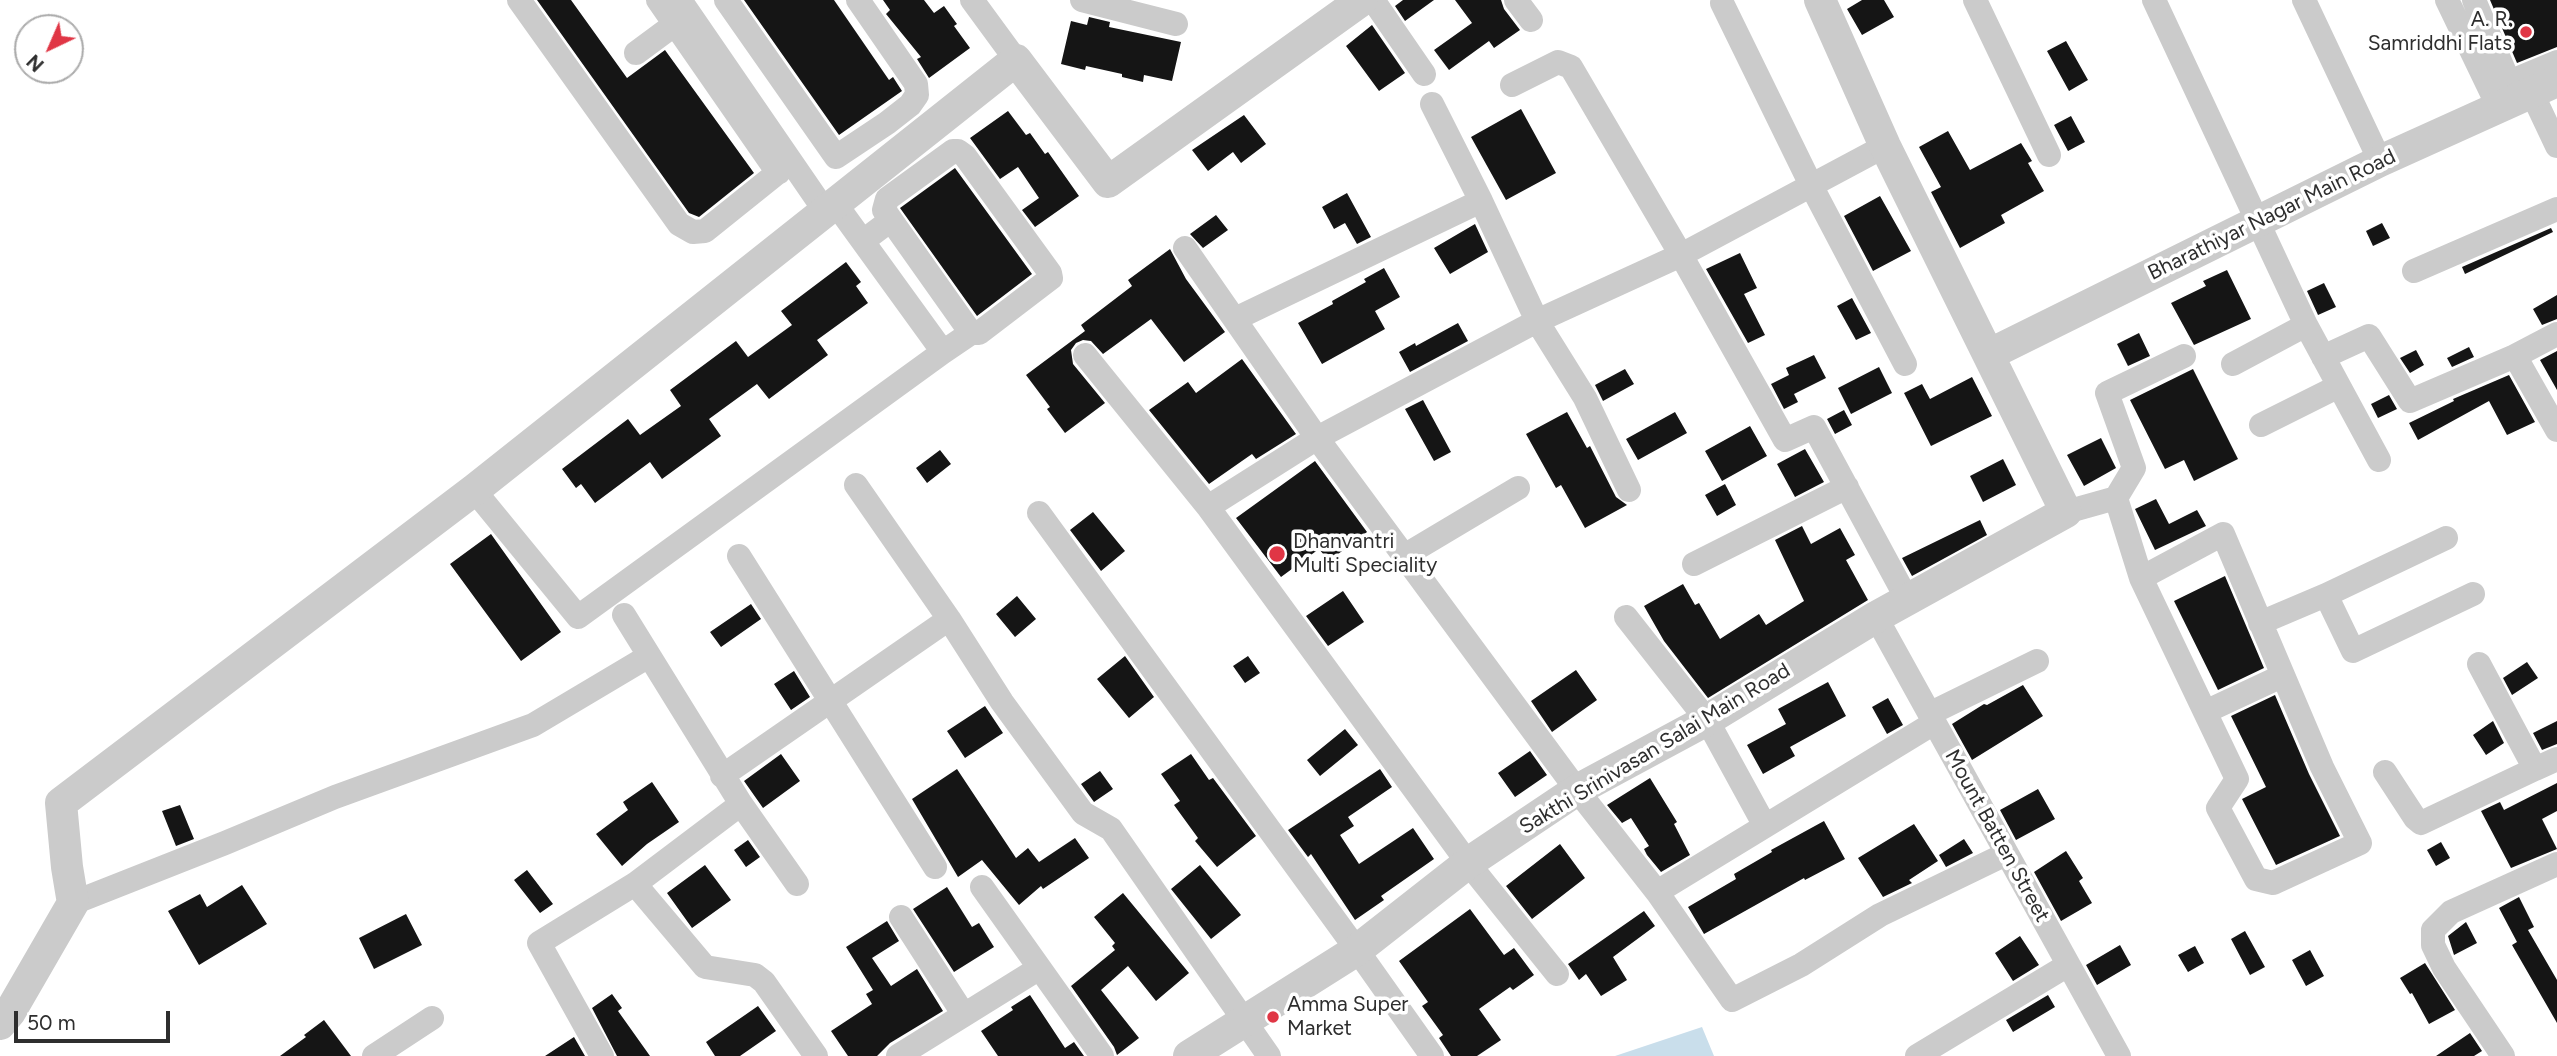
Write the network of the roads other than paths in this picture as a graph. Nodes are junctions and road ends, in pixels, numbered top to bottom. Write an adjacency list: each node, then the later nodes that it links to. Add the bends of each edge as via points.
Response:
1 (519, 0): 35 (street, via 679,224 694,232 705,231)
2 (658, 0): 17 (street)
3 (726, 0): 33 (street)
4 (858, 0): 33 (street, via 916,84 917,95 887,123)
5 (972, 0): 22 (street)
6 (1082, 0): 15 (street)
7 (1362, 0): 22 (street, via 1108,182)
8 (1373, 0): 25 (street)
9 (1516, 0): 19 (street)
10 (1820, 0): 30 (street)
11 (1975, 0): 32 (street)
12 (2154, 0): 41 (street)
13 (2304, 0): 34 (street)
14 (2447, 0): 18 (street)
15 (1116, 4): 20 (street)
16 (1722, 4): 36 (street)
17 (682, 13): 21 (street); 35 (street)
18 (2473, 16): 23 (street)
19 (1531, 20)
20 (1176, 24)
21 (636, 53)
22 (1016, 60): 38 (street)
23 (2488, 60): 24 (street, via 2512,82); 29 (street)
24 (2557, 62)
25 (1424, 74)
26 (1512, 85): 44 (street, via 1558,62 1571,67)
27 (2544, 87): 29 (street, Bharathiyar Nagar Main Road); 31 (street)
28 (1432, 104): 37 (street)
29 (2498, 106): 34 (street, Bharathiyar Nagar Main Road)
30 (1885, 146): 36 (street); 52 (street)
31 (2557, 146)
32 (2049, 155)
33 (836, 157): 35 (street)
34 (2380, 161): 41 (street, Bharathiyar Nagar Main Road)
35 (791, 172): 38 (street)
36 (1812, 187): 44 (street); 57 (street)
37 (1481, 201): 46 (street); 47 (street)
38 (830, 207): 42 (street); 67 (street)
39 (2557, 209): 45 (street)
40 (891, 220): 42 (street); 49 (street); 49 (street, via 884,210 887,199 958,151 1042,262 1051,278 979,333)
41 (2258, 221): 48 (street); 52 (street, Bharathiyar Nagar Main Road)
42 (863, 241): 51 (street)
43 (1185, 248): 46 (street)
44 (1681, 255): 47 (street); 65 (street, via 1785,440 1814,427)
45 (2414, 271)
46 (1235, 319): 62 (street)
47 (1538, 321): 62 (street); 68 (street, via 1585,398)
48 (2306, 325): 56 (street); 58 (street)
49 (971, 333): 51 (street)
50 (2557, 334): 55 (street)
51 (943, 352): 67 (street, via 578,617)
52 (1990, 354): 71 (street)
53 (1085, 355): 70 (street)
54 (2184, 356): 69 (street, via 2107,394 2134,468)
55 (2515, 356): 56 (street, via 2410,401 2369,336); 61 (street)
56 (2323, 357): 59 (street)
57 (1905, 364)
58 (2233, 364)
59 (2339, 386): 60 (street); 63 (street)
60 (2261, 425)
61 (2557, 430)
62 (1317, 438): 70 (street); 75 (street)
63 (2379, 460)
64 (856, 485): 84 (street)
65 (1847, 487): 76 (street); 80 (street)
66 (1518, 488): 75 (street)
67 (474, 489): 108 (street, via 61,803)
68 (1629, 491)
69 (2116, 498): 71 (street); 77 (street)
70 (1208, 508): 101 (street)
71 (2066, 512): 80 (street, Sakthi Srinivasan Salai Main Road)
72 (1039, 513): 110 (street)
73 (2446, 538): 79 (street)
74 (739, 556): 90 (street)
75 (1404, 556): 97 (street)
76 (1694, 564)
77 (2141, 578): 85 (street, via 2223,534); 91 (street)
78 (2473, 594): 79 (street, via 2353,651)
79 (2326, 595): 85 (street)
80 (1907, 599): 83 (street, Sakthi Srinivasan Salai Main Road)
81 (624, 615): 86 (street)
82 (1626, 617): 93 (street)
83 (1876, 617): 92 (street, Mount Batten Street); 93 (street, Sakthi Srinivasan Salai Main Road)
84 (949, 619): 90 (street); 116 (street, via 1002,702 1083,813 1111,829)
85 (2260, 622): 89 (street)
86 (649, 656): 96 (street); 108 (street, via 533,725 335,797)
87 (2037, 661): 92 (street)
88 (2479, 664): 94 (street)
89 (2282, 676): 91 (street); 91 (street, via 2360,843 2273,883 2256,879 2218,808 2237,779)
90 (831, 700): 96 (street); 103 (street)
91 (2205, 712)
92 (1933, 718): 99 (street); 100 (street, Mount Batten Street)
93 (1707, 720): 97 (street, Sakthi Srinivasan Salai Main Road); 99 (street)
94 (2546, 764): 95 (street, via 2421,822)
95 (2385, 772)
96 (722, 776): 98 (street)
97 (1577, 790): 101 (street, Sakthi Srinivasan Salai Main Road); 107 (street)
98 (741, 804): 104 (street); 105 (street)
99 (1765, 826): 107 (street)
100 (2007, 854): 107 (street, via 1880,915 1801,965 1732,1000); 111 (street, Mount Batten Street)
101 (1468, 863): 110 (street, Sakthi Srinivasan Salai Main Road); 113 (street)
102 (2557, 864): 128 (street, via 2451,912 2433,930 2433,946 2444,968)
103 (935, 867)
104 (635, 884): 119 (street, via 539,943); 120 (street, via 705,967 755,975 764,982)
105 (797, 884)
106 (982, 887): 112 (street)
107 (1657, 892)
108 (73, 903): 117 (street)
109 (901, 917): 114 (street)
110 (1357, 950): 116 (street, Sakthi Srinivasan Salai Main Road); 125 (street)
111 (2068, 965): 126 (street); 127 (street, Mount Batten Street)
112 (1038, 969): 114 (street); 122 (street)
113 (1557, 974)
114 (964, 1015): 121 (street)
115 (432, 1018): 118 (street)
116 (1244, 1021): 123 (street, Sakthi Srinivasan Salai Main Road); 124 (street)
117 (0, 1024)
118 (374, 1056)
119 (602, 1056)
120 (816, 1056)
121 (898, 1056)
122 (1102, 1056)
123 (1189, 1056)
124 (1269, 1056)
125 (1432, 1056)
126 (1917, 1056)
127 (2119, 1056)
128 (2503, 1056)

